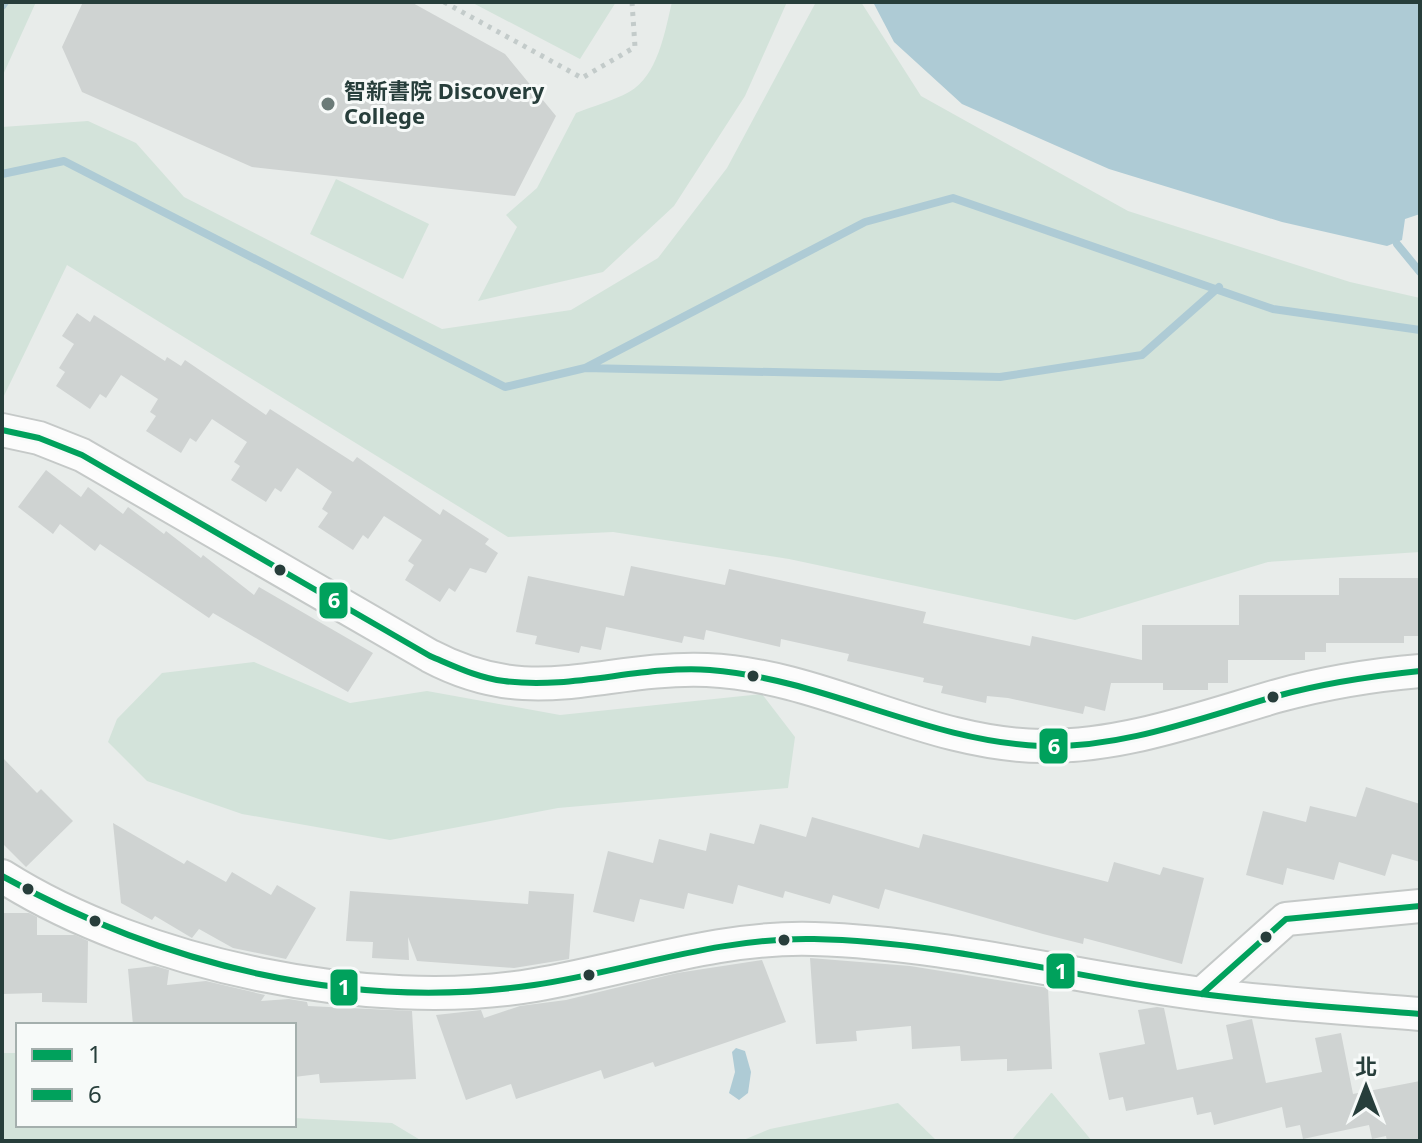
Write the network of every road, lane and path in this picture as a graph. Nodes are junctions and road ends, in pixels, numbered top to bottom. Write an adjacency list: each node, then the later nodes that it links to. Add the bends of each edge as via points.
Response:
1 (444, 2): 2 (path, via 582,78 635,47)
2 (632, 2)
3 (2, 430): 4 (street, via 82,455 430,656 498,682 539,685 730,671 817,689 965,738 1044,746 1119,738 1330,683)
4 (1420, 671)
5 (2, 876): 7 (street, via 95,924 169,949 249,971 366,989 502,989 710,946 811,939 942,949)
6 (1420, 906): 7 (street, via 1286,919)
7 (1202, 994): 8 (street)
8 (1420, 1014)

